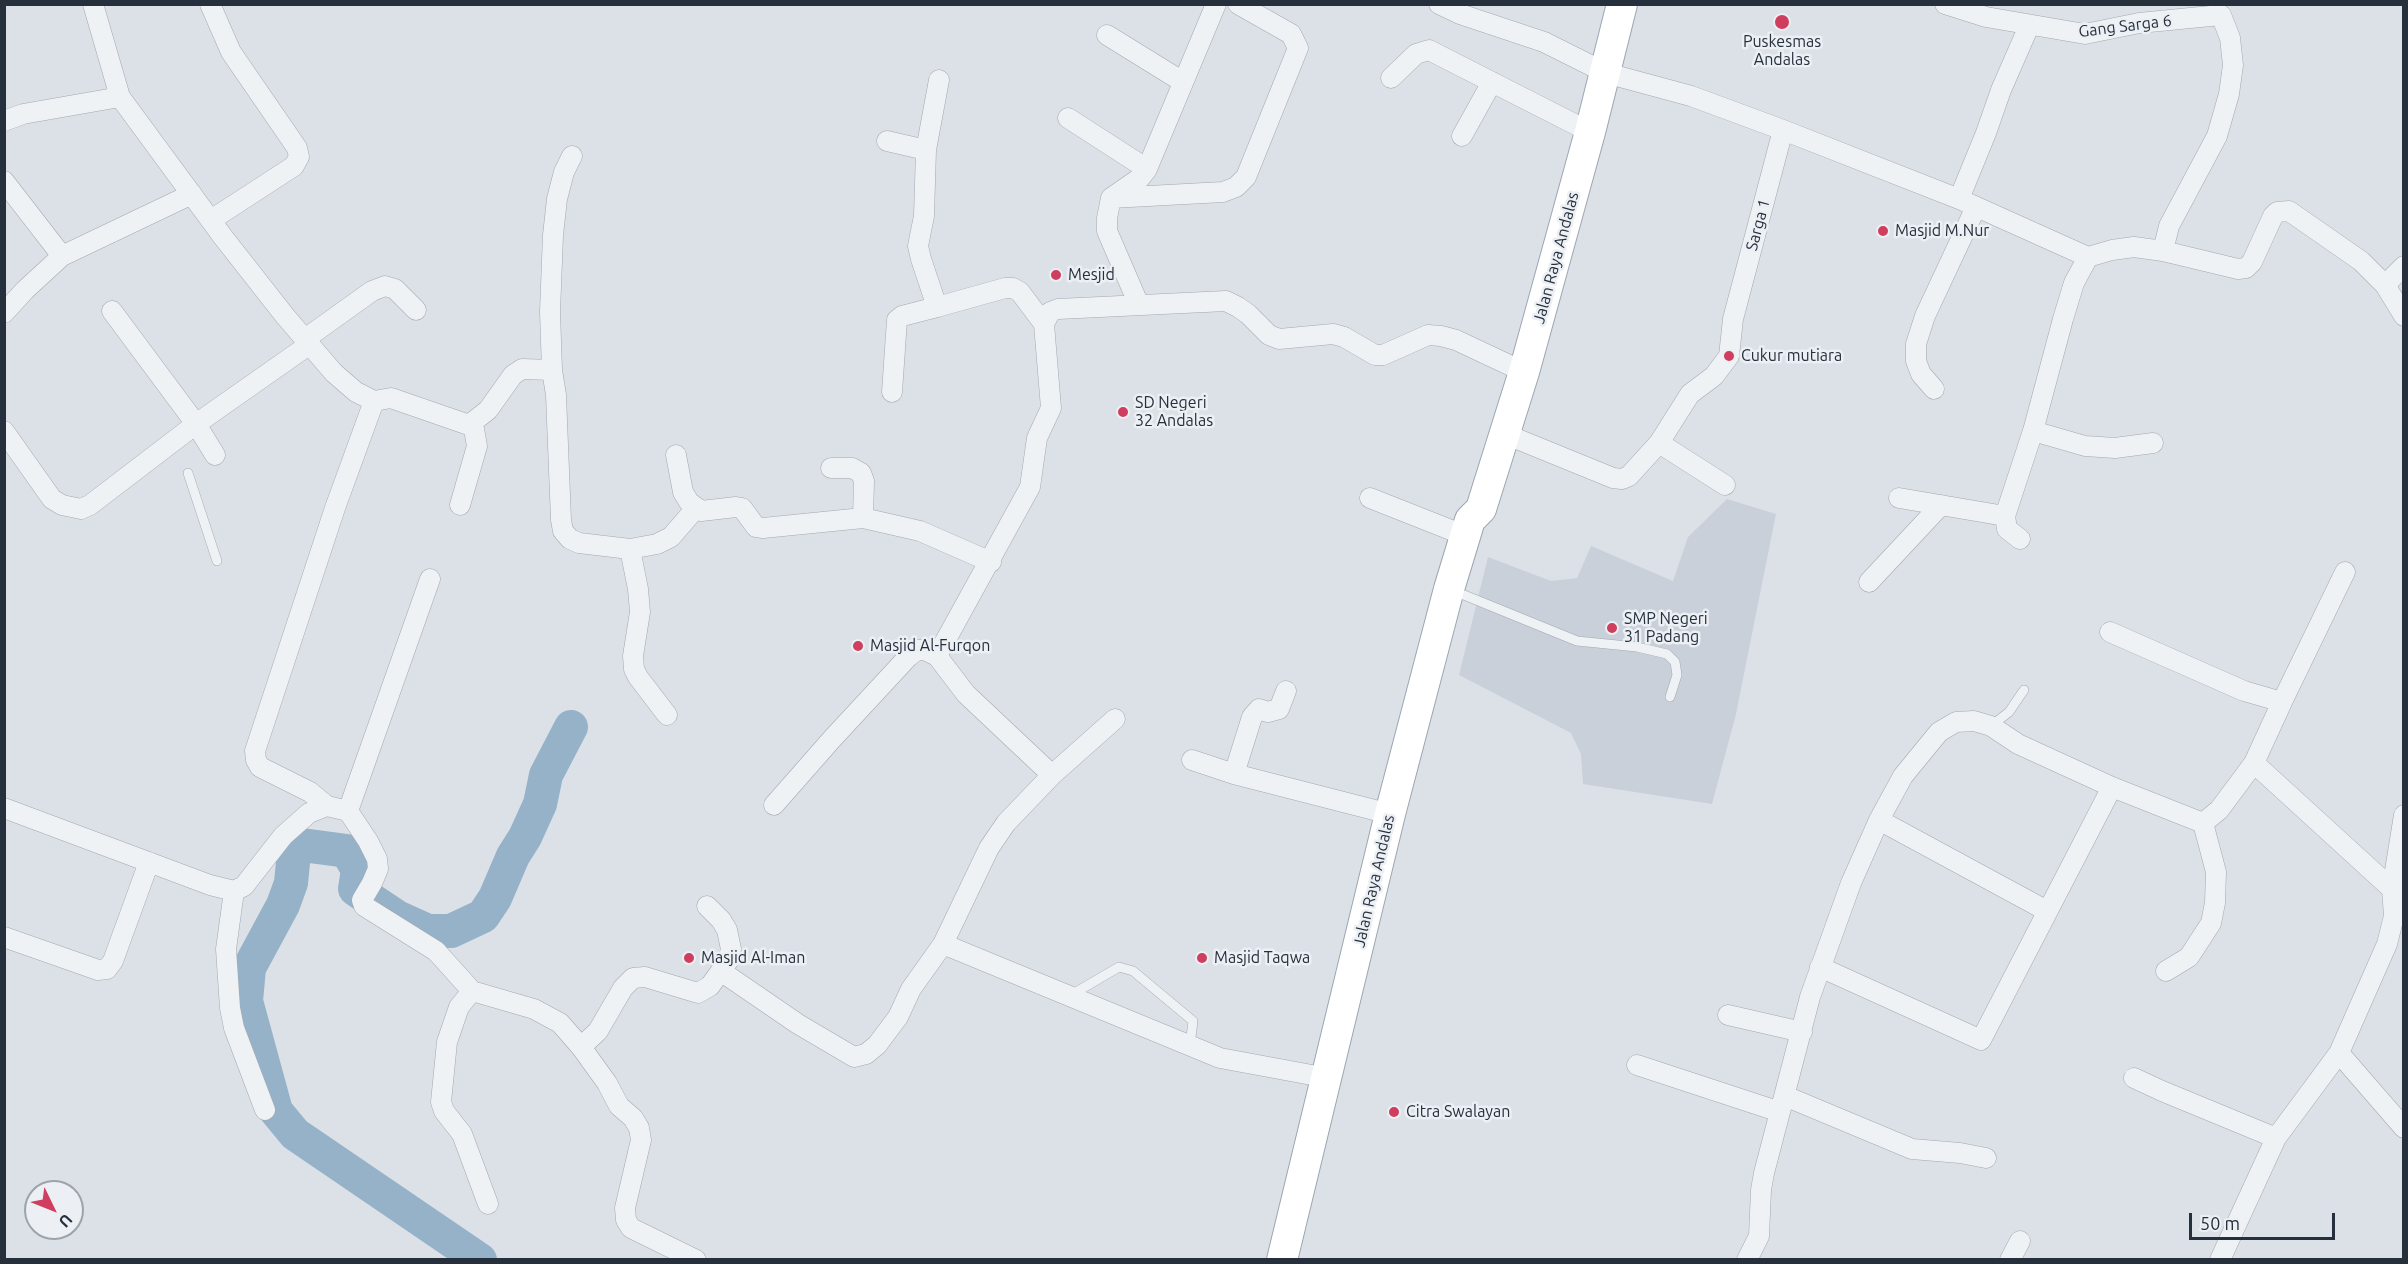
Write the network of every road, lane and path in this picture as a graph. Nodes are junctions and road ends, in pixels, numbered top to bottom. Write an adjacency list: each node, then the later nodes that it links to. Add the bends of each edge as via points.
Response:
1 (93, 4): 16 (street)
2 (210, 4): 30 (street, via 231,52 297,148 298,157 294,166)
3 (1215, 4): 14 (street)
4 (1238, 4): 28 (street, via 1291,34 1298,48 1246,177 1223,192)
5 (1439, 4): 11 (street, via 1535,39)
6 (1622, 4): 11 (main road, Jalan Raya Andalas)
7 (1945, 4): 9 (street, Gang Sarga 6, via 1986,18)
8 (2221, 10): 9 (street, Gang Sarga 6, via 2085,34); 31 (street, Gang Sarga 6, via 2233,64 2229,94 2217,136 2169,226)
9 (2029, 26): 29 (street, via 1986,133)
10 (1107, 35): 14 (street)
11 (1606, 72): 19 (street, via 1690,96); 20 (main road, Jalan Raya Andalas)
12 (1391, 78): 15 (street, via 1416,54 1429,50)
13 (939, 80): 23 (street)
14 (1183, 82): 25 (street)
15 (1492, 82): 20 (street); 21 (street)
16 (120, 97): 18 (street, via 24,114); 27 (street)
17 (1068, 118): 25 (street)
18 (4, 122)
19 (1783, 130): 29 (street); 54 (street, Sarga 1, via 1733,319 1730,356 1718,372 1690,394)
20 (1590, 132): 45 (main road, Jalan Raya Andalas)
21 (1462, 136)
22 (887, 141): 23 (street)
23 (926, 150): 37 (street, via 924,216 918,246)
24 (572, 156): 44 (street, via 556,199 550,312)
25 (1147, 169): 28 (street)
26 (4, 181): 32 (street)
27 (192, 194): 30 (street); 32 (street)
28 (1111, 198): 36 (street, via 1107,231)
29 (1968, 203): 33 (street); 46 (street, via 1916,344 1921,374)
30 (211, 220): 43 (street)
31 (2163, 251): 33 (street, via 2134,247); 35 (street, via 2246,268 2272,216 2289,212 2361,261)
32 (62, 256): 40 (street)
33 (2088, 257): 52 (street, via 2062,319)
34 (2403, 267): 35 (street)
35 (2385, 285): 41 (street)
36 (1139, 305): 42 (street, via 1058,309 1050,312); 45 (street, via 1226,302 1238,306 1269,335 1279,339 1333,334 1375,355 1428,335 1441,336)
37 (937, 307): 42 (street, via 1013,288); 47 (street, via 902,316 897,321)
38 (416, 310): 43 (street, via 395,289 385,286 372,291)
39 (112, 311): 49 (street)
40 (4, 313)
41 (2403, 316)
42 (1044, 324): 73 (street, via 1051,408 1037,438 1030,487)
43 (308, 342): 48 (street, via 334,373); 49 (street)
44 (552, 370): 50 (street, via 522,369 513,375 488,411); 71 (street, via 563,531 579,543)
45 (1524, 372): 53 (main road, Jalan Raya Andalas)
46 (1934, 389)
47 (892, 392)
48 (374, 401): 50 (street, via 391,398); 94 (street, via 255,752 260,767 310,792)
49 (196, 424): 51 (street, via 81,509 52,499); 56 (street)
50 (470, 425): 63 (street, via 477,440)
51 (4, 431)
52 (2033, 431): 55 (street, via 2085,446 2115,448); 67 (street)
53 (1505, 434): 54 (street, Sarga 1, via 1622,479); 66 (main road, Jalan Raya Andalas)
54 (1659, 443): 60 (street)
55 (2153, 443)
56 (216, 454)
57 (676, 455): 65 (street, via 683,492)
58 (831, 468): 68 (street, via 852,468 861,473)
59 (188, 473): 72 (lane)
60 (1725, 484)
61 (1370, 498): 69 (street)
62 (1899, 498): 64 (street)
63 (460, 505)
64 (1941, 505): 67 (street); 76 (street)
65 (696, 508): 68 (street, via 742,508 756,527 763,528); 71 (street, via 671,537)
66 (1481, 509): 69 (main road, Jalan Raya Andalas, via 1470,520); 77 (main road, Jalan Raya Andalas, via 1484,524)
67 (2005, 516): 70 (street, via 2007,529)
68 (863, 518): 73 (street, via 920,531)
69 (1466, 536): 89 (main road, Jalan Raya Andalas, via 1449,589)
70 (2020, 539)
71 (630, 549): 84 (street, via 640,612 634,669)
72 (217, 561)
73 (991, 562): 79 (street)
74 (2345, 572): 83 (street)
75 (430, 579): 96 (street)
76 (1869, 582)
77 (1464, 595): 82 (lane, via 1577,641 1667,654 1675,662 1677,675); 89 (main road, Jalan Raya Andalas)
78 (2110, 632): 83 (street, via 2244,691)
79 (937, 656): 91 (street, via 966,694); 93 (street, via 917,650 908,657)
80 (2024, 690): 86 (lane, via 2009,712)
81 (1286, 691): 90 (street, via 1279,709 1259,709 1252,717)
82 (1670, 697)
83 (2282, 702): 88 (street)
84 (667, 715)
85 (1115, 719): 91 (street)
86 (1991, 726): 92 (street, via 2018,744); 99 (street, via 1956,722 1939,732 1903,776)
87 (1192, 760): 90 (street)
88 (2254, 763): 100 (street, via 2219,810); 103 (street)
89 (1411, 769): 97 (main road, Jalan Raya Andalas); 130 (main road, Jalan Raya Andalas, via 1377,937)
90 (1234, 774): 97 (street)
91 (1052, 776): 107 (street, via 1006,824 989,848)
92 (2112, 787): 100 (street); 105 (street)
93 (774, 805)
94 (327, 806): 96 (street); 102 (street, via 298,822 244,886)
95 (4, 808): 101 (street)
96 (348, 811): 111 (street, via 368,841 378,869 362,900 369,910 436,951)
97 (1390, 814): 119 (main road, Jalan Raya Andalas)
98 (2403, 815): 103 (street)
99 (1879, 820): 105 (street); 108 (street)
100 (2203, 823): 109 (street, via 2216,872 2211,922 2189,957)
101 (149, 862): 102 (street); 106 (street, via 113,962 107,969 98,970)
102 (234, 891): 122 (street, via 226,949 230,1008)
103 (2398, 894): 117 (street, via 2387,944)
104 (707, 906): 110 (street, via 727,930 731,949)
105 (2047, 911): 108 (street, via 1982,1040)
106 (4, 937)
107 (944, 944): 110 (street, via 877,1045 854,1057); 112 (street)
108 (1820, 967): 114 (street)
109 (2166, 971)
110 (722, 972): 116 (street, via 698,993 645,977 633,978 598,1031)
111 (472, 991): 116 (street, via 550,1016); 126 (street, via 459,1007 447,1042 441,1102 462,1134)
112 (1071, 995): 115 (street); 115 (lane, via 1119,968 1133,971 1193,1021)
113 (1728, 1015): 114 (street)
114 (1802, 1032): 121 (street)
115 (1190, 1045): 119 (street, via 1220,1058)
116 (581, 1047): 128 (street, via 619,1106 639,1128 641,1140 625,1208 626,1220 631,1228)
117 (2339, 1053): 123 (street); 124 (street)
118 (1636, 1065): 121 (street)
119 (1328, 1078): 129 (main road, Jalan Raya Andalas)
120 (2134, 1078): 124 (street)
121 (1782, 1104): 125 (street, via 1912,1149); 131 (street, via 1761,1190 1759,1236)
122 (265, 1110)
123 (2403, 1128)
124 (2276, 1138): 133 (street)
125 (1986, 1158)
126 (488, 1203)
127 (2020, 1241): 132 (street)
128 (696, 1260)
129 (1282, 1260)
130 (1301, 1260)
131 (1747, 1260)
132 (2010, 1260)
133 (2220, 1260)

